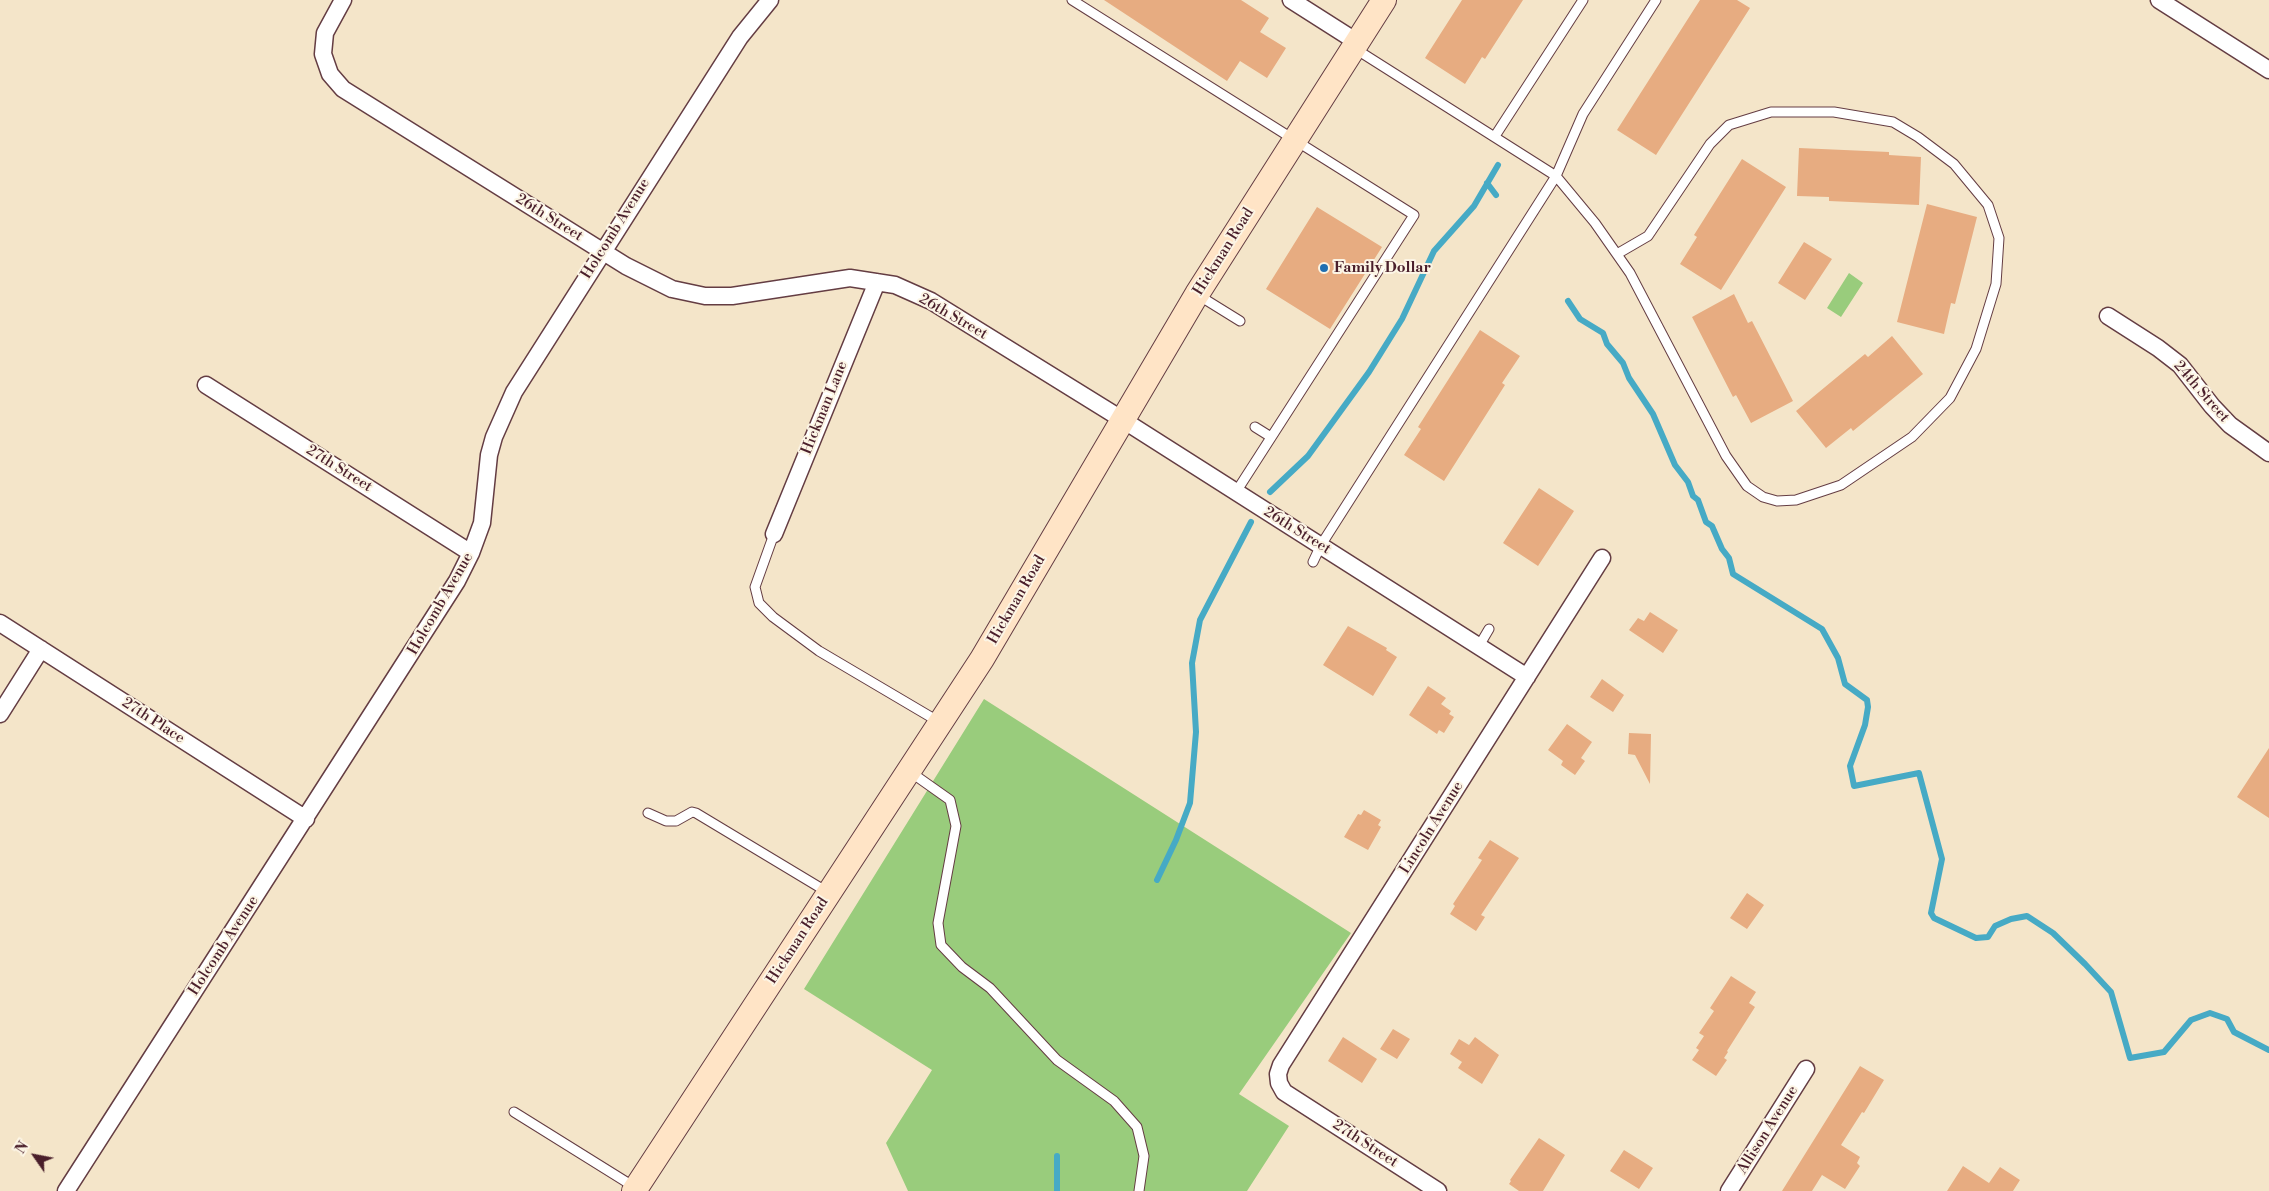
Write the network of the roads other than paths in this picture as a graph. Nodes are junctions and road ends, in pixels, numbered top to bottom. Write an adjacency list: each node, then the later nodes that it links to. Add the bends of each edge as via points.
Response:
1 (343, 0): 14 (street, 26th Street, via 325,33 323,54 330,74 343,89)
2 (770, 0): 14 (street, Holcomb Avenue, via 740,37)
3 (1072, 0): 12 (lane)
4 (1291, 0): 9 (street)
5 (1384, 0): 9 (main road, Hickman Road)
6 (1583, 0): 11 (lane)
7 (1656, 0): 13 (lane, via 1583,114)
8 (2159, 0): 10 (street)
9 (1356, 45): 11 (lane); 12 (main road, Hickman Road)
10 (2269, 70)
11 (1495, 136): 13 (lane)
12 (1295, 139): 17 (main road, Hickman Road); 23 (lane, via 1414,215 1311,366)
13 (1556, 176): 15 (lane); 27 (lane)
14 (602, 251): 16 (street, 26th Street, via 672,289 705,296 732,296 850,278); 28 (street, Holcomb Avenue, via 514,392 494,437 482,523)
15 (1617, 254): 15 (lane, via 1648,236 1710,144 1729,125 1771,112 1834,112 1893,122 1954,164 1988,205 2000,238 1996,284 1976,349 1950,398 1912,437 1841,485 1796,500 1777,501 1763,497 1740,478)
16 (877, 282): 21 (street, 26th Street, via 896,285 930,301); 26 (street, Hickman Lane)
17 (1197, 294): 19 (lane); 21 (main road, Hickman Road)
18 (2108, 316): 24 (street, 24th Street, via 2180,365 2230,425)
19 (1240, 321)
20 (206, 385): 28 (street, 27th Street)
21 (1123, 420): 25 (street, 26th Street); 37 (main road, Hickman Road)
22 (1255, 426): 23 (lane)
23 (1271, 437): 25 (lane)
24 (2269, 453)
25 (1236, 492): 27 (street, 26th Street)
26 (774, 534): 37 (lane, via 755,587 759,603 772,617 819,651)
27 (1321, 545): 30 (lane); 33 (street, 26th Street)
28 (471, 553): 40 (street, Holcomb Avenue, via 418,644)
29 (1602, 558): 35 (street, Lincoln Avenue)
30 (1313, 562)
31 (0, 623): 34 (street, 27th Place)
32 (1489, 629): 33 (lane)
33 (1479, 646): 35 (street, 26th Street)
34 (41, 649): 36 (street); 40 (street, 27th Place)
35 (1527, 677): 43 (street, Lincoln Avenue, via 1282,1065 1279,1083)
36 (0, 714)
37 (941, 723): 38 (main road, Hickman Road)
38 (909, 770): 41 (main road, Hickman Road); 48 (lane, via 950,800 956,826 938,923 941,945 962,967 990,988 1057,1060 1114,1101 1137,1127 1144,1156)
39 (648, 813): 41 (lane, via 666,821 676,821 696,813)
40 (306, 819): 47 (street, Holcomb Avenue)
41 (829, 893): 46 (main road, Hickman Road)
42 (1806, 1068): 49 (street, Allison Avenue)
43 (1292, 1097): 45 (street, 27th Street)
44 (514, 1112): 46 (lane)
45 (1428, 1189)
46 (635, 1190)
47 (66, 1191)
48 (1140, 1191)
49 (1729, 1191)

